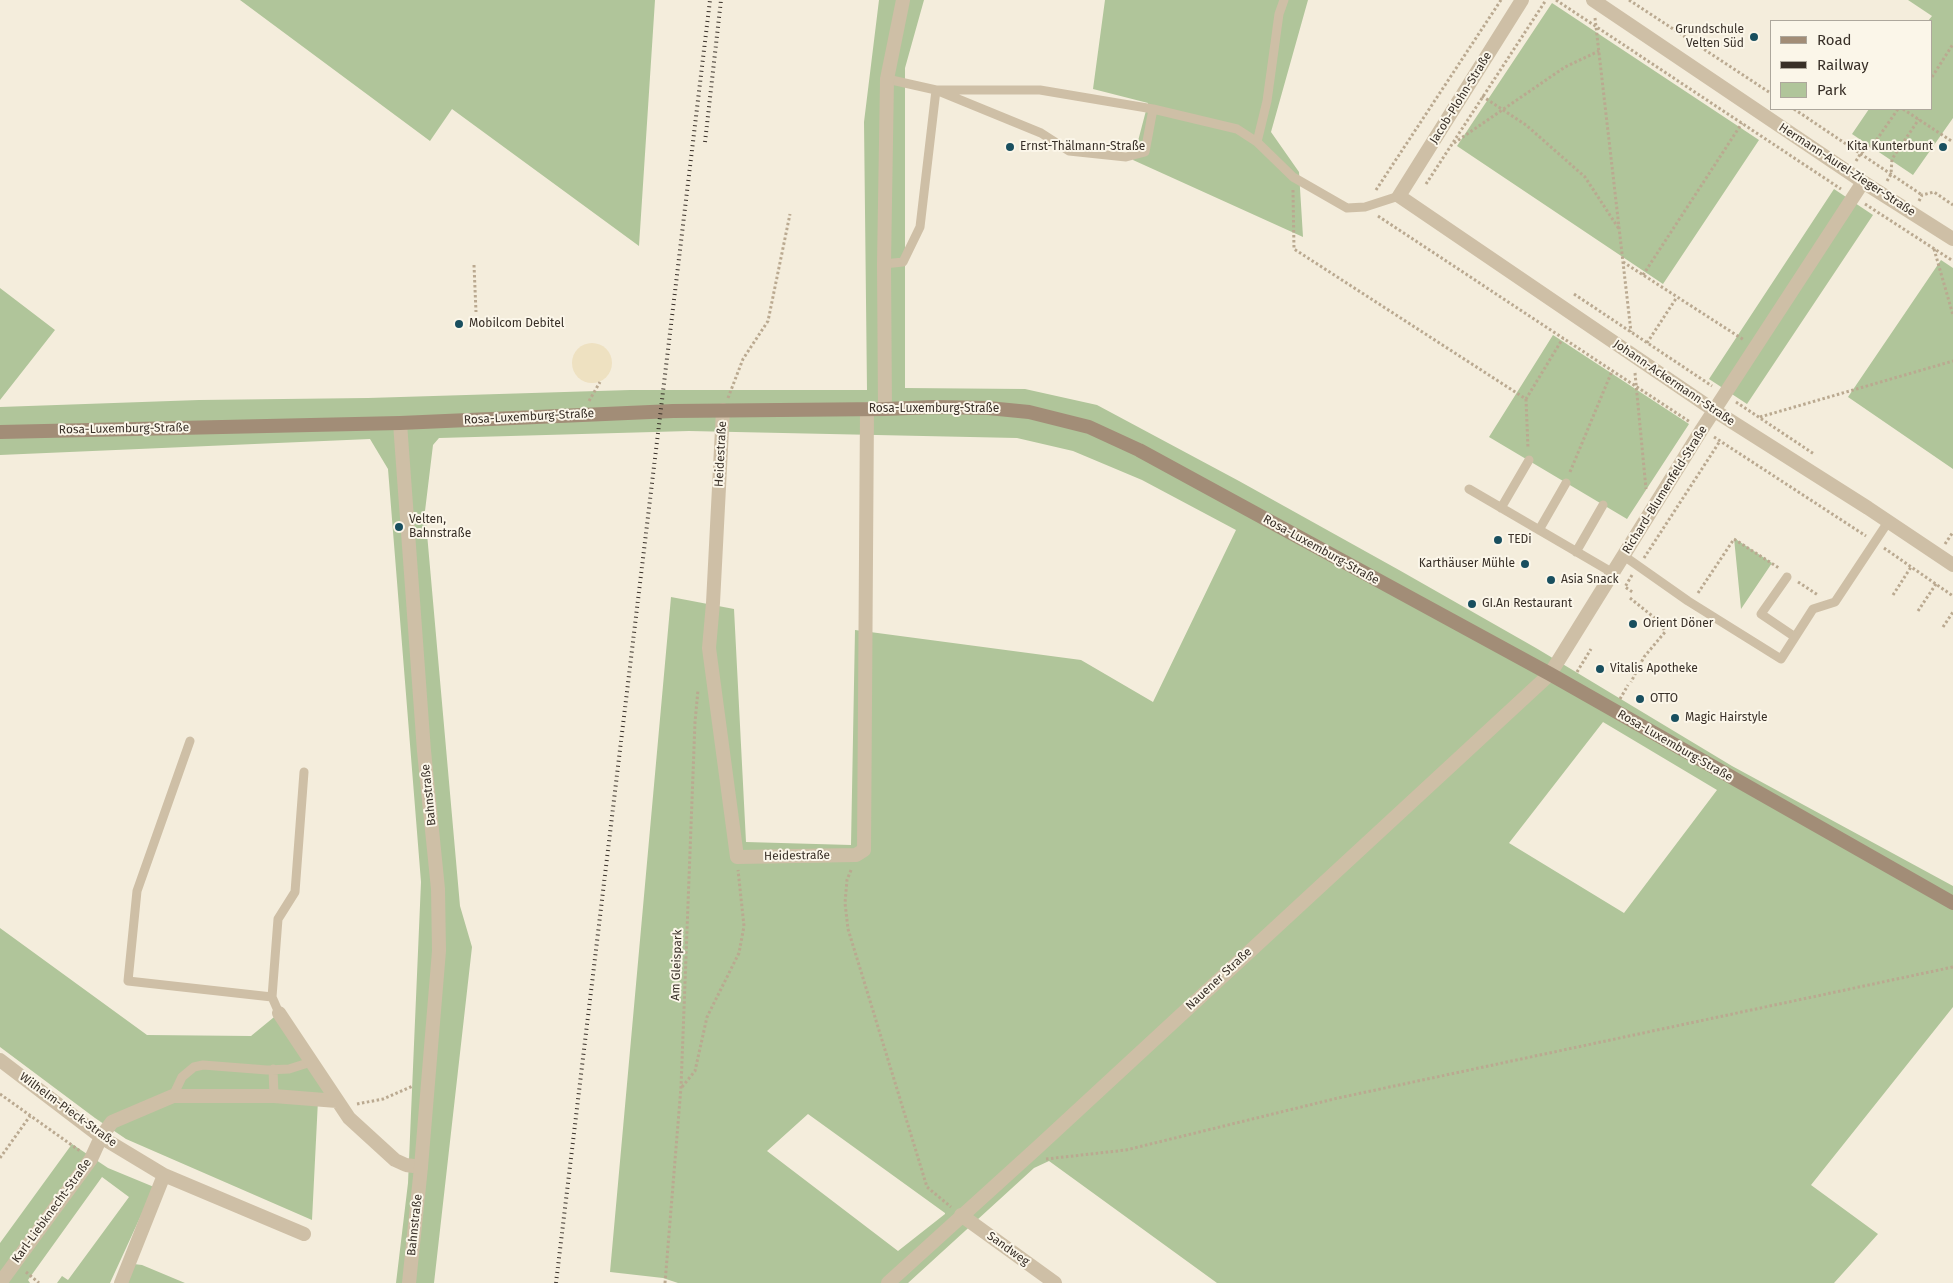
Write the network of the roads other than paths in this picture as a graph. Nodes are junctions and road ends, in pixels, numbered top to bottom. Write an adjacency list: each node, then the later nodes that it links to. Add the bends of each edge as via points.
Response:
1 (903, 0): 5 (street)
2 (1284, 0): 8 (lane)
3 (1522, 0): 10 (street, Jacob-Plohn-Straße)
4 (1593, 0): 9 (street, Hermann-Aurel-Zieger-Straße)
5 (887, 79): 6 (lane); 12 (street)
6 (936, 90): 7 (lane, via 1040,90); 7 (lane, via 1041,133 1069,151 1126,157 1145,152); 12 (lane, via 920,227 903,262)
7 (1153, 109): 8 (lane, via 1237,129)
8 (1258, 142): 10 (lane, via 1293,177 1347,208 1365,207)
9 (1863, 182): 11 (street, Hermann-Aurel-Zieger-Straße); 16 (street, Richard-Blumenfeld-Straße)
10 (1399, 196): 16 (street, Johann-Ackermann-Straße)
11 (1953, 240)
12 (884, 264): 14 (street)
13 (867, 409): 14 (main road, Rosa-Luxemburg-Straße); 15 (main road, Rosa-Luxemburg-Straße); 15 (street, Heidestraße, via 864,850 856,855 737,857 709,648)
14 (885, 409): 32 (main road, Rosa-Luxemburg-Straße, via 988,408 1029,412 1089,427 1139,450)
15 (723, 410): 17 (main road, Rosa-Luxemburg-Straße)
16 (1715, 411): 24 (street, Johann-Ackermann-Straße); 27 (street, Richard-Blumenfeld-Straße)
17 (400, 423): 18 (main road, Rosa-Luxemburg-Straße); 45 (street, Bahnstraße, via 424,751 438,889 439,951)
18 (0, 432)
19 (1529, 460): 23 (lane)
20 (1566, 483): 25 (lane)
21 (1469, 489): 23 (lane)
22 (1603, 506): 26 (lane)
23 (1501, 508): 25 (lane)
24 (1888, 522): 28 (street, Johann-Ackermann-Straße); 31 (lane, via 1835,602 1814,610)
25 (1539, 530): 26 (lane)
26 (1576, 552): 29 (lane)
27 (1624, 556): 29 (street, Richard-Blumenfeld-Straße); 31 (lane, via 1688,601 1781,659)
28 (1953, 565)
29 (1613, 573): 32 (street, Richard-Blumenfeld-Straße)
30 (1787, 575): 31 (lane, via 1761,614)
31 (1795, 637)
32 (1550, 674): 35 (main road, Rosa-Luxemburg-Straße); 47 (street, Nauener Straße)
33 (190, 741): 36 (lane, via 137,891 128,981)
34 (304, 772): 36 (lane, via 295,892 278,919)
35 (1953, 903)
36 (272, 997): 37 (lane)
37 (278, 1013): 39 (street)
38 (0, 1060): 44 (street, Wilhelm-Pieck-Straße)
39 (310, 1062): 40 (lane); 43 (street)
40 (273, 1070): 41 (lane, via 194,1067 182,1077); 42 (lane)
41 (173, 1096): 42 (street); 44 (street, Karl-Liebknecht-Straße, via 112,1122)
42 (274, 1096): 43 (street)
43 (337, 1101): 45 (street, via 349,1118 395,1160)
44 (101, 1137): 46 (street, Wilhelm-Pieck-Straße); 49 (street, Karl-Liebknecht-Straße, via 91,1159)
45 (421, 1167): 51 (street, Bahnstraße)
46 (164, 1175): 48 (street, Wilhelm-Pieck-Straße); 50 (street)
47 (961, 1215): 52 (street, Nauener Straße); 53 (street, Sandweg)
48 (304, 1234)
49 (0, 1283)
50 (121, 1283)
51 (409, 1283)
52 (888, 1283)
53 (1055, 1283)

